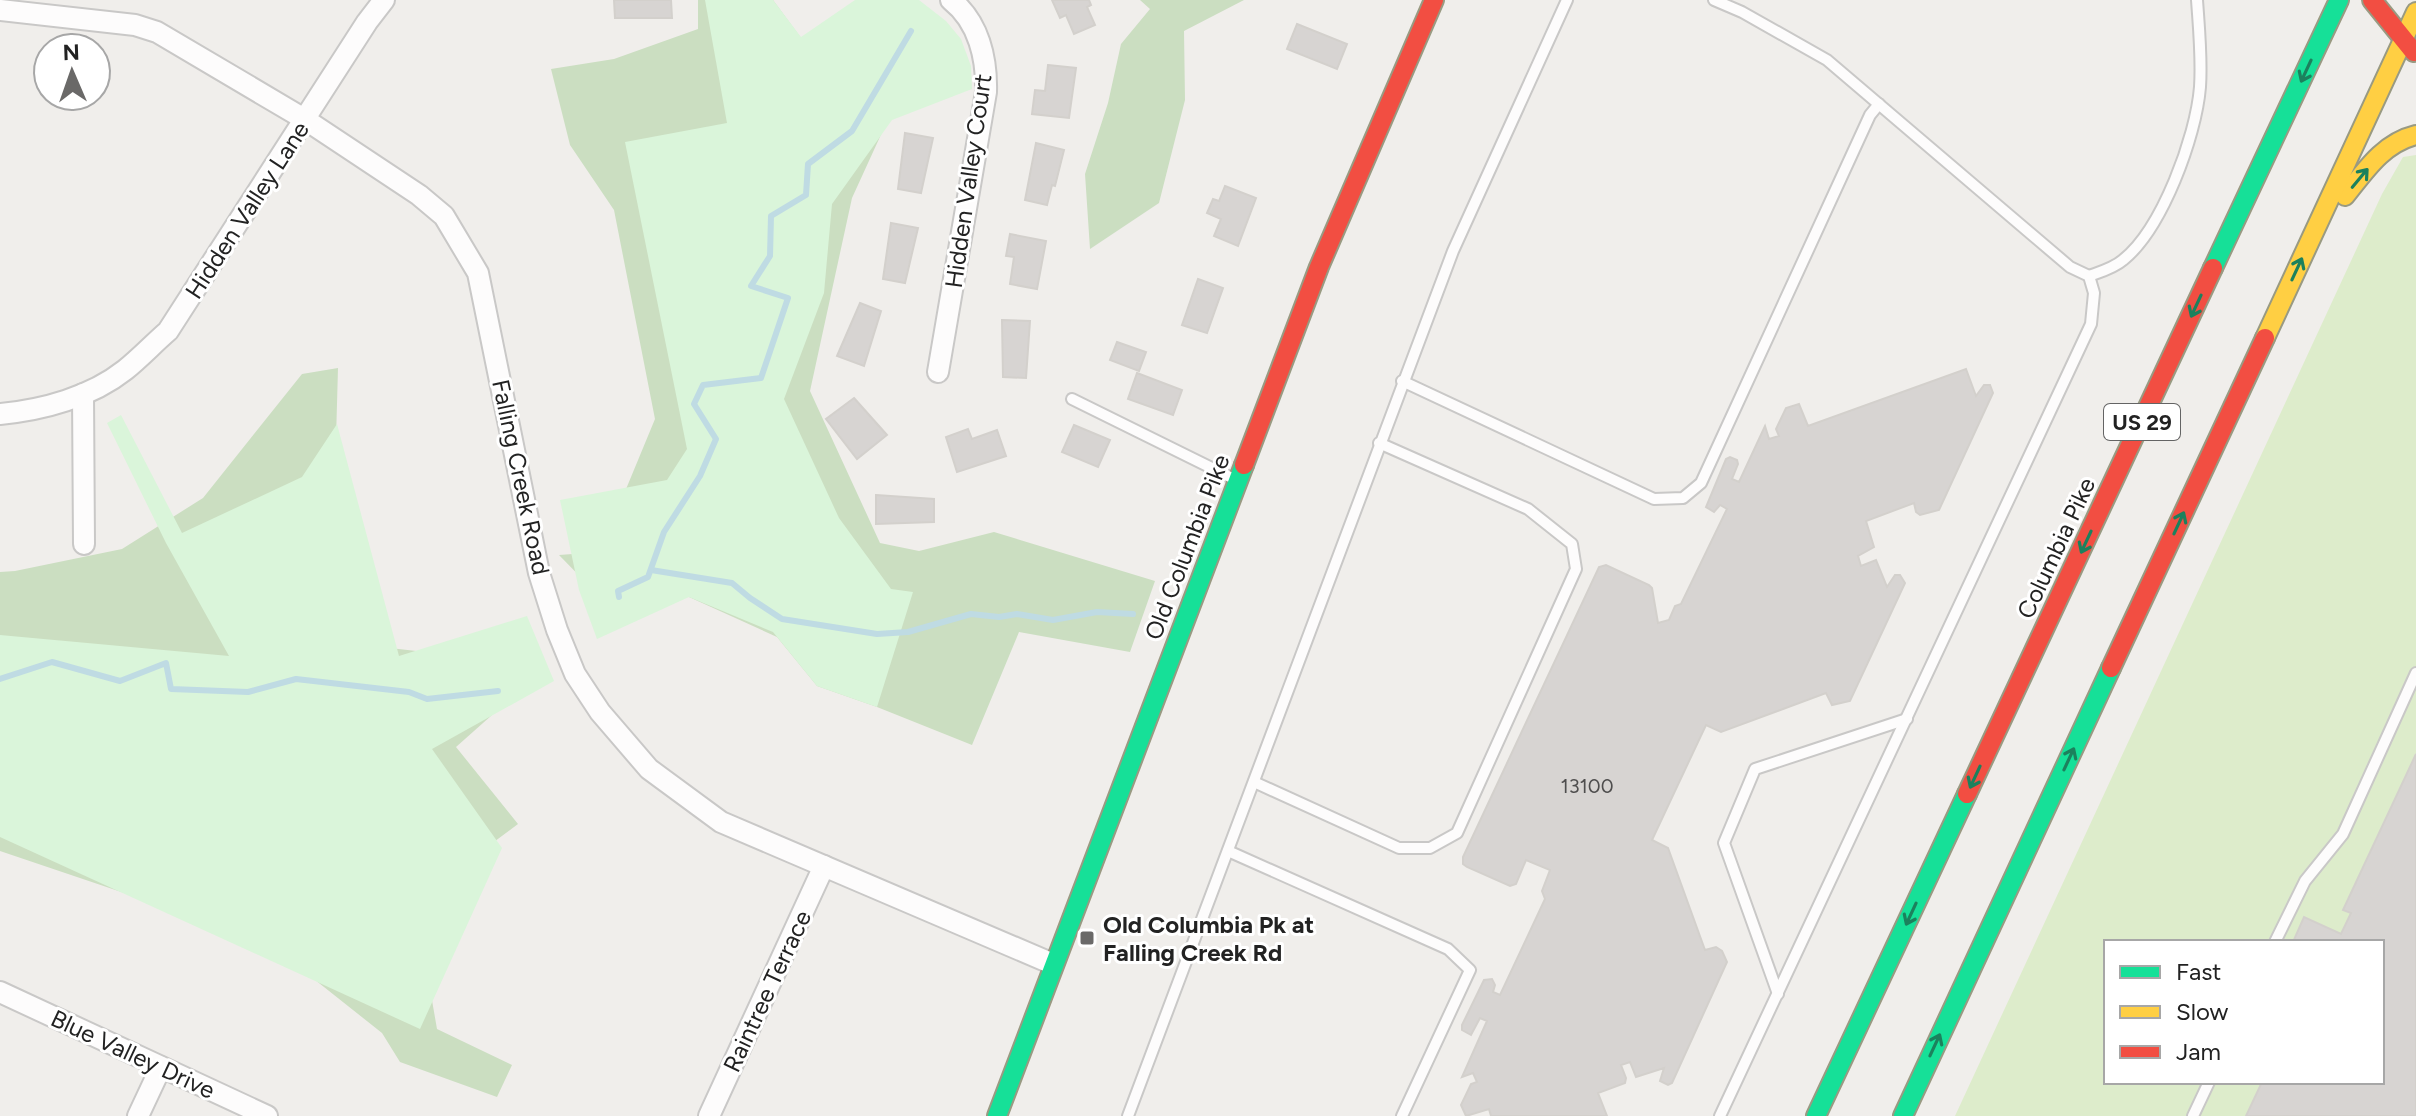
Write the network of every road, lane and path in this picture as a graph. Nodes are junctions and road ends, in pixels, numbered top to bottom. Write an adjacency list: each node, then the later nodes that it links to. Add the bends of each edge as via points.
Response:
1 (384, 0): 15 (street, Hidden Valley Lane)
2 (951, 0): 19 (street, Hidden Valley Court, via 975,29 987,81)
3 (1434, 0): 25 (main road, Old Columbia Pike, via 1319,267)
4 (1567, 0): 20 (lane, via 1453,251)
5 (1714, 0): 14 (lane, via 1827,60)
6 (2197, 0): 18 (lane, via 2200,89 2189,143 2142,241 2121,262)
7 (2339, 0): 45 (main road, Columbia Pike / US 29, one-way to 45)
8 (2372, 0): 12 (main road)
9 (2391, 0): 12 (main road)
10 (0, 10): 15 (street, Falling Creek Road, via 157,32)
11 (2416, 12): 12 (main road, US 29)
12 (2404, 38): 13 (main road); 17 (main road, US 29)
13 (2416, 54)
14 (1879, 104): 18 (lane, via 2070,267); 20 (lane, via 1701,483 1683,498 1654,499)
15 (306, 120): 21 (street, Hidden Valley Lane, via 168,331 123,372); 31 (street, Falling Creek Road, via 444,216 478,273 539,573 575,674 600,712 649,769 721,822)
16 (2416, 135): 17 (main road, one-way to 16, via 2384,149)
17 (2313, 234): 46 (main road, US 29, one-way to 17)
18 (2089, 276): 28 (lane, via 2094,293 2091,324)
19 (938, 372)
20 (1402, 381): 24 (lane)
21 (83, 394): 23 (street, Hidden Valley Lane, via 31,411); 26 (street)
22 (1072, 399): 25 (lane)
23 (0, 414)
24 (1379, 443): 29 (lane); 29 (lane, via 1528,509 1572,544 1576,569 1457,833 1430,848 1399,848)
25 (1237, 481): 33 (main road, Old Columbia Pike)
26 (84, 544)
27 (2416, 673): 32 (lane, via 2343,834 2305,881)
28 (1907, 719): 35 (lane); 35 (lane, via 1755,769 1724,843)
29 (1254, 782): 30 (lane)
30 (1228, 851): 42 (lane); 43 (lane, via 1448,949 1470,970)
31 (824, 866): 33 (street, Falling Creek Road); 40 (street, Raintree Terrace)
32 (2276, 940)
33 (1053, 964): 41 (main road, Old Columbia Pike)
34 (0, 992): 36 (street, Blue Valley Drive)
35 (1778, 994): 44 (lane)
36 (161, 1067): 38 (street); 39 (street, Blue Valley Drive)
37 (2208, 1084): 47 (lane)
38 (138, 1116)
39 (267, 1116)
40 (709, 1116)
41 (997, 1116)
42 (1128, 1116)
43 (1402, 1116)
44 (1720, 1116)
45 (1816, 1116)
46 (1903, 1116)
47 (2193, 1116)

